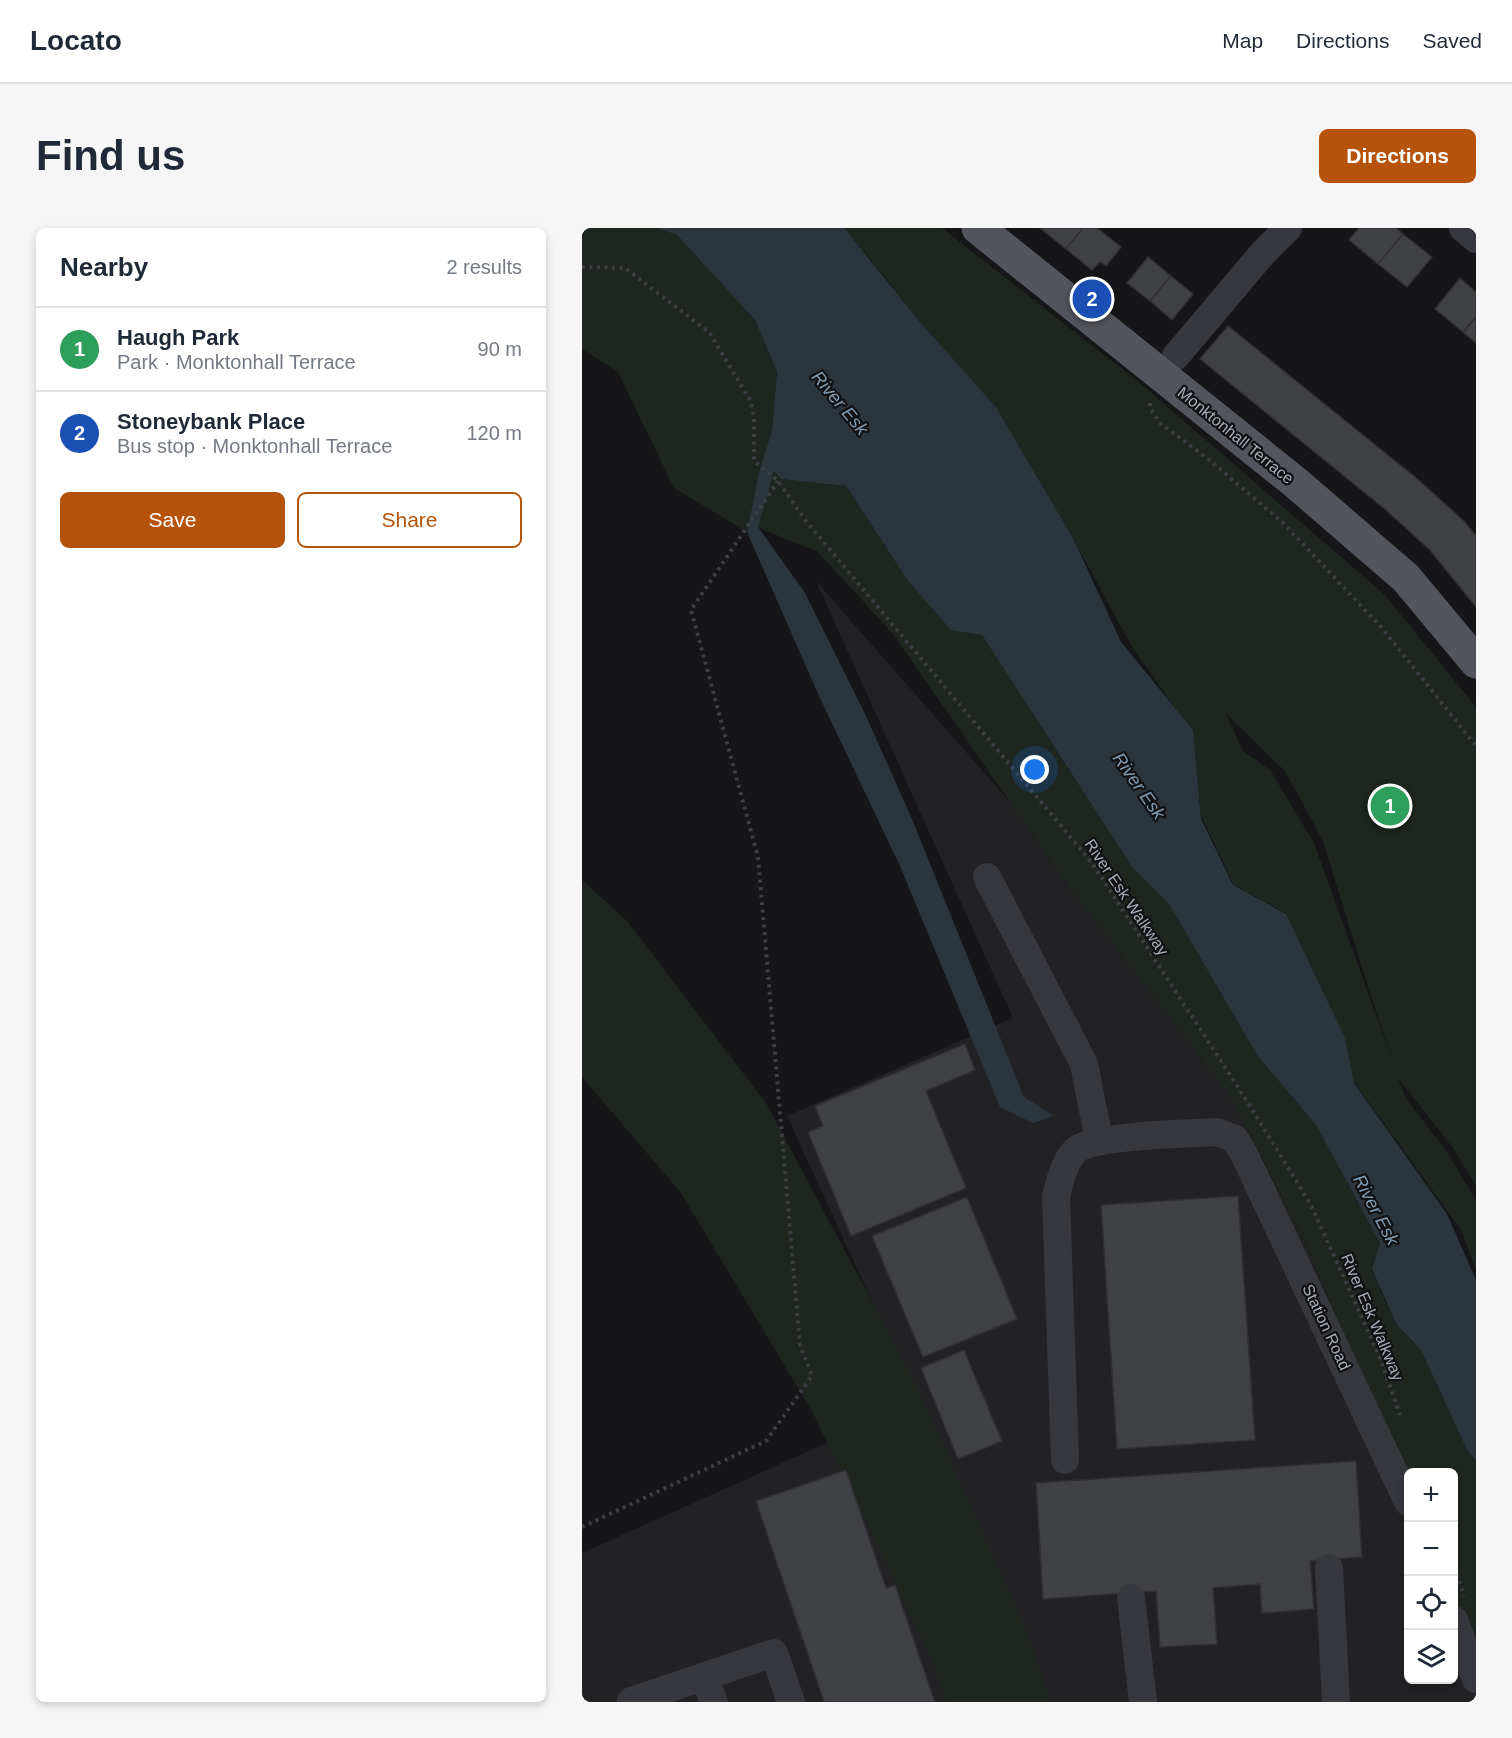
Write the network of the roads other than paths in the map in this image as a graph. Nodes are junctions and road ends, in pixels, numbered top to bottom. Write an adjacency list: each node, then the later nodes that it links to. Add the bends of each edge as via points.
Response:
1 (978, 228): 5 (main road, Monktonhall Terrace)
2 (1288, 228): 5 (street)
3 (1463, 228): 4 (street)
4 (1476, 239)
5 (1168, 365): 6 (main road, Monktonhall Terrace, via 1406,578)
6 (1476, 662)
7 (987, 877): 8 (street, via 1084,1064)
8 (1099, 1140): 9 (street, via 1075,1151 1056,1197); 10 (street, Station Road, via 1217,1132 1235,1139)
9 (1065, 1460)
10 (1404, 1494)
11 (1329, 1568): 19 (street)
12 (1131, 1598): 18 (street)
13 (1458, 1630): 14 (street)
14 (1476, 1679)
15 (709, 1689): 16 (street); 17 (street, via 774,1653)
16 (631, 1701)
17 (791, 1702)
18 (1143, 1702)
19 (1336, 1702)

